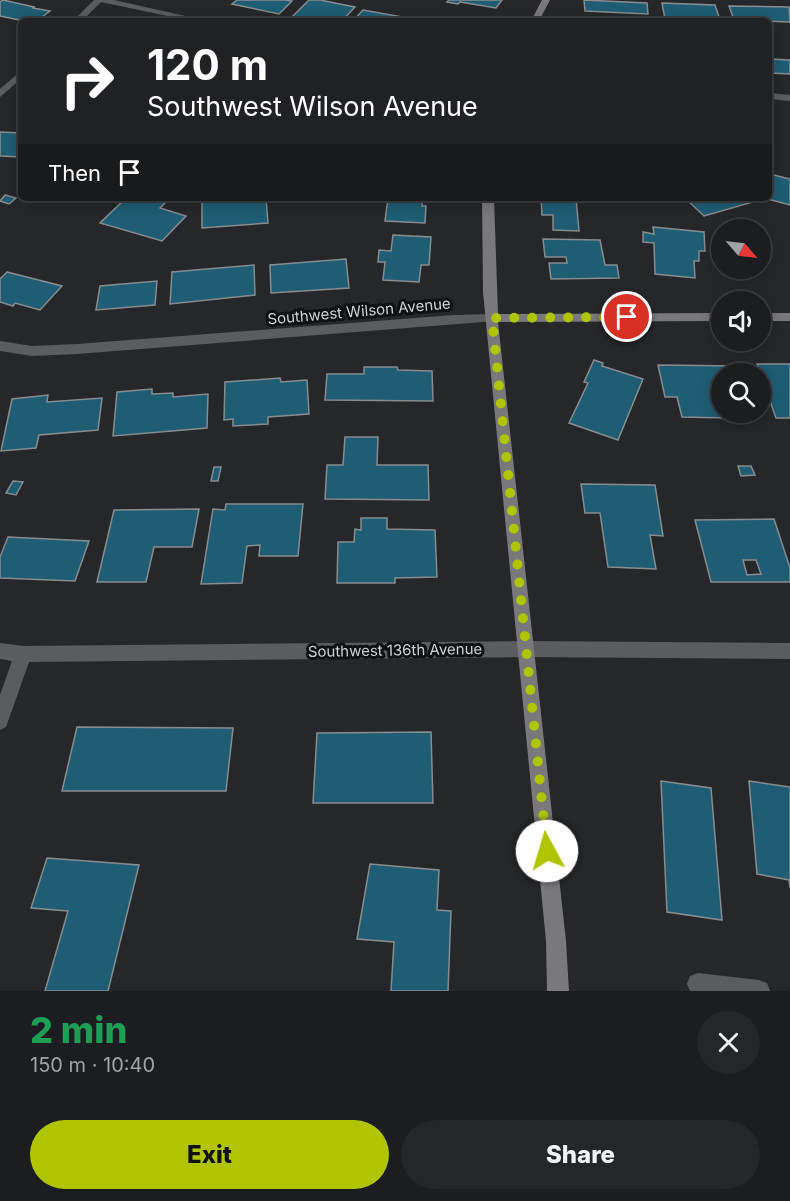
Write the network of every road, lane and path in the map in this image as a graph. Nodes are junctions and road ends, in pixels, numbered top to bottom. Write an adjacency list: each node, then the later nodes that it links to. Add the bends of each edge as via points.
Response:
1 (100, 0): 3 (street); 4 (street)
2 (546, 0): 5 (street)
3 (79, 18)
4 (189, 18)
5 (537, 18)
6 (18, 77): 7 (street)
7 (0, 94)
8 (772, 96): 9 (street)
9 (790, 98)
10 (488, 201): 14 (street)
11 (711, 317): 14 (street, Southwest Wilson Avenue)
12 (771, 317): 13 (street)
13 (790, 317)
14 (492, 318): 15 (street, Southwest Wilson Avenue, via 76,349 32,351); 16 (street)
15 (0, 346)
16 (526, 649): 18 (street, Southwest 136th Avenue); 19 (street, Southwest 136th Avenue); 22 (street)
17 (0, 651): 19 (street, Southwest 136th Avenue)
18 (790, 651)
19 (23, 654): 20 (street)
20 (0, 721)
21 (698, 984): 23 (street)
22 (558, 991)
23 (759, 991)

